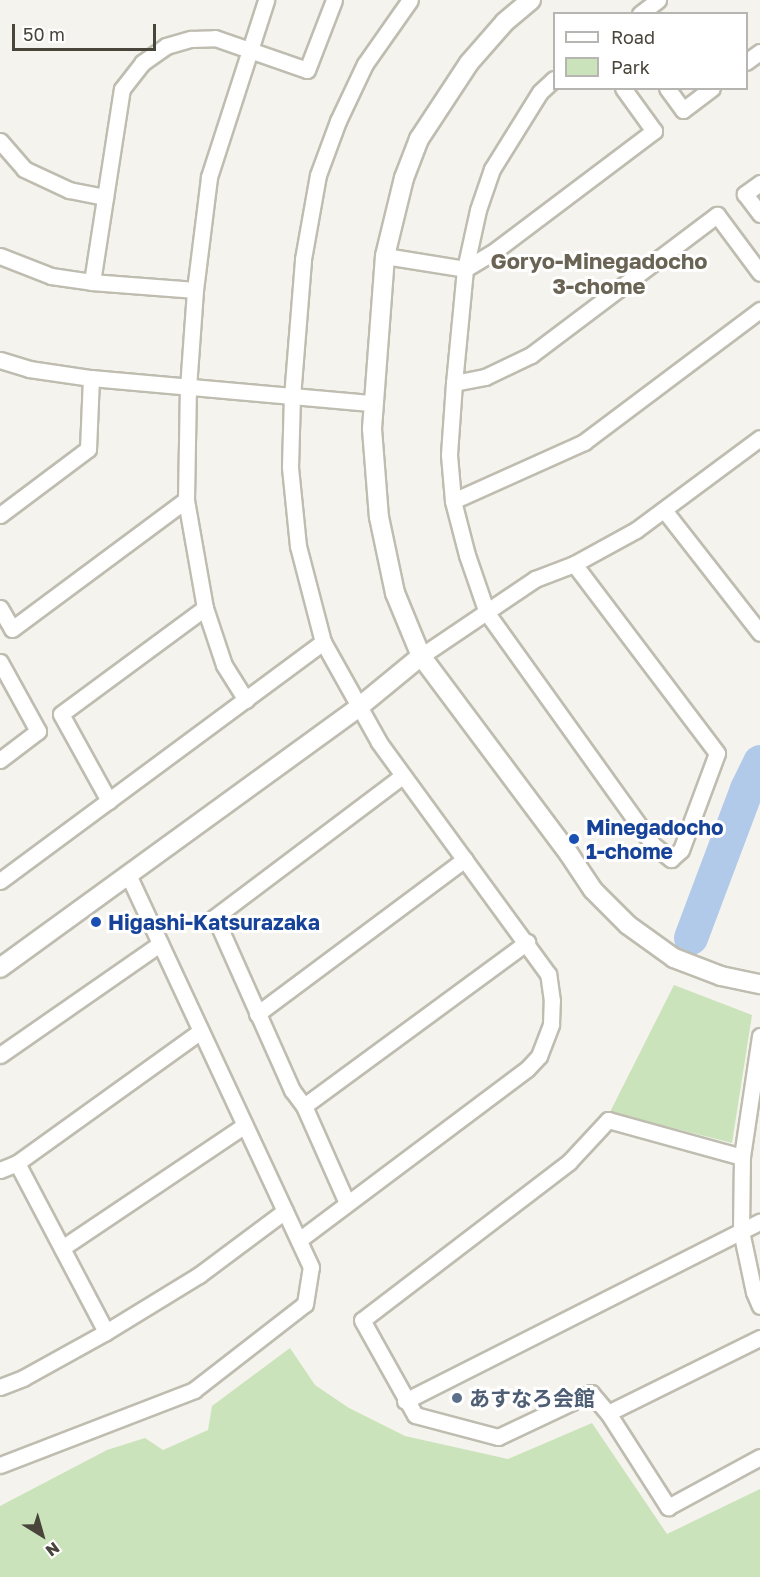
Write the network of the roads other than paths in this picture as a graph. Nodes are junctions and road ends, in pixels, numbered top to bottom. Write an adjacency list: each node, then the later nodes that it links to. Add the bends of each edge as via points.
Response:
1 (266, 0): 7 (street)
2 (334, 0): 7 (street, via 307,70)
3 (410, 0): 29 (street, via 365,64 318,175 303,259)
4 (658, 0): 6 (street)
5 (528, 1): 19 (street, via 469,63 419,139 404,178)
6 (643, 12)
7 (250, 50): 16 (street, via 215,38 191,39 166,46 142,63 122,89); 23 (street, via 209,177)
8 (760, 52): 9 (street)
9 (748, 61)
10 (553, 82): 20 (street, via 540,92 492,169)
11 (623, 90): 20 (street, via 654,131 492,253)
12 (668, 90): 13 (street, via 683,110)
13 (709, 90)
14 (0, 141): 16 (street, via 24,169 69,190)
15 (760, 183): 17 (street, via 745,194)
16 (105, 197): 22 (street)
17 (760, 214)
18 (0, 256): 22 (street, via 51,276)
19 (385, 256): 20 (street); 30 (street)
20 (465, 268): 27 (street)
21 (760, 273): 27 (street, via 717,215 531,355 485,377)
22 (92, 282): 23 (street)
23 (195, 290): 28 (street)
24 (760, 310): 33 (street, via 584,441)
25 (0, 360): 26 (street, via 29,369)
26 (91, 378): 28 (street); 35 (street, via 88,449)
27 (454, 383): 33 (street, via 448,454)
28 (188, 388): 29 (street); 32 (street)
29 (292, 397): 30 (street); 41 (street, via 290,467 298,546)
30 (373, 403): 42 (street, via 379,517 395,593)
31 (758, 445): 34 (street)
32 (186, 500): 37 (street, via 12,629); 38 (street)
33 (453, 501): 39 (street)
34 (664, 510): 36 (street, via 622,539); 40 (street)
35 (0, 514)
36 (574, 564): 39 (street, via 535,579); 39 (street, via 717,753 681,850 671,859 653,845)
37 (0, 608)
38 (205, 608): 44 (street, via 224,665); 48 (street, via 61,714)
39 (487, 613): 42 (street)
40 (760, 633)
41 (323, 642): 44 (street); 45 (street)
42 (421, 656): 45 (street); 55 (street, via 593,890 628,925 674,958 721,976)
43 (0, 662): 46 (street, via 38,731)
44 (246, 700): 48 (street)
45 (359, 707): 47 (street); 50 (street)
46 (0, 760)
47 (402, 776): 49 (street); 56 (street, via 215,917)
48 (109, 801): 51 (street)
49 (465, 859): 52 (street); 56 (street)
50 (128, 874): 53 (street); 54 (street)
51 (0, 881)
52 (527, 942): 61 (street); 66 (street, via 548,974 552,1002 551,1024 539,1056 527,1069)
53 (160, 944): 57 (street); 59 (street)
54 (0, 968)
55 (760, 984)
56 (257, 1014): 61 (street, via 292,1090)
57 (201, 1031): 62 (street); 64 (street)
58 (760, 1036): 60 (street)
59 (1, 1051)
60 (758, 1066): 63 (street)
61 (304, 1106): 66 (street)
62 (245, 1125): 67 (street); 71 (street)
63 (742, 1157): 69 (street); 76 (street, via 608,1120 569,1162 362,1320)
64 (17, 1163): 65 (street); 71 (street)
65 (0, 1170)
66 (347, 1203): 70 (street)
67 (285, 1211): 70 (street); 73 (street, via 199,1275)
68 (760, 1222): 69 (street)
69 (741, 1231): 72 (street); 76 (street)
70 (299, 1240): 79 (street, via 311,1267 305,1304 194,1390)
71 (62, 1248): 73 (street)
72 (760, 1306)
73 (106, 1332): 75 (street)
74 (760, 1338): 77 (street)
75 (0, 1387)
76 (405, 1401): 77 (street, via 415,1415 498,1437 591,1393)
77 (608, 1413): 78 (street, via 668,1507)
78 (760, 1457)
79 (0, 1465)

